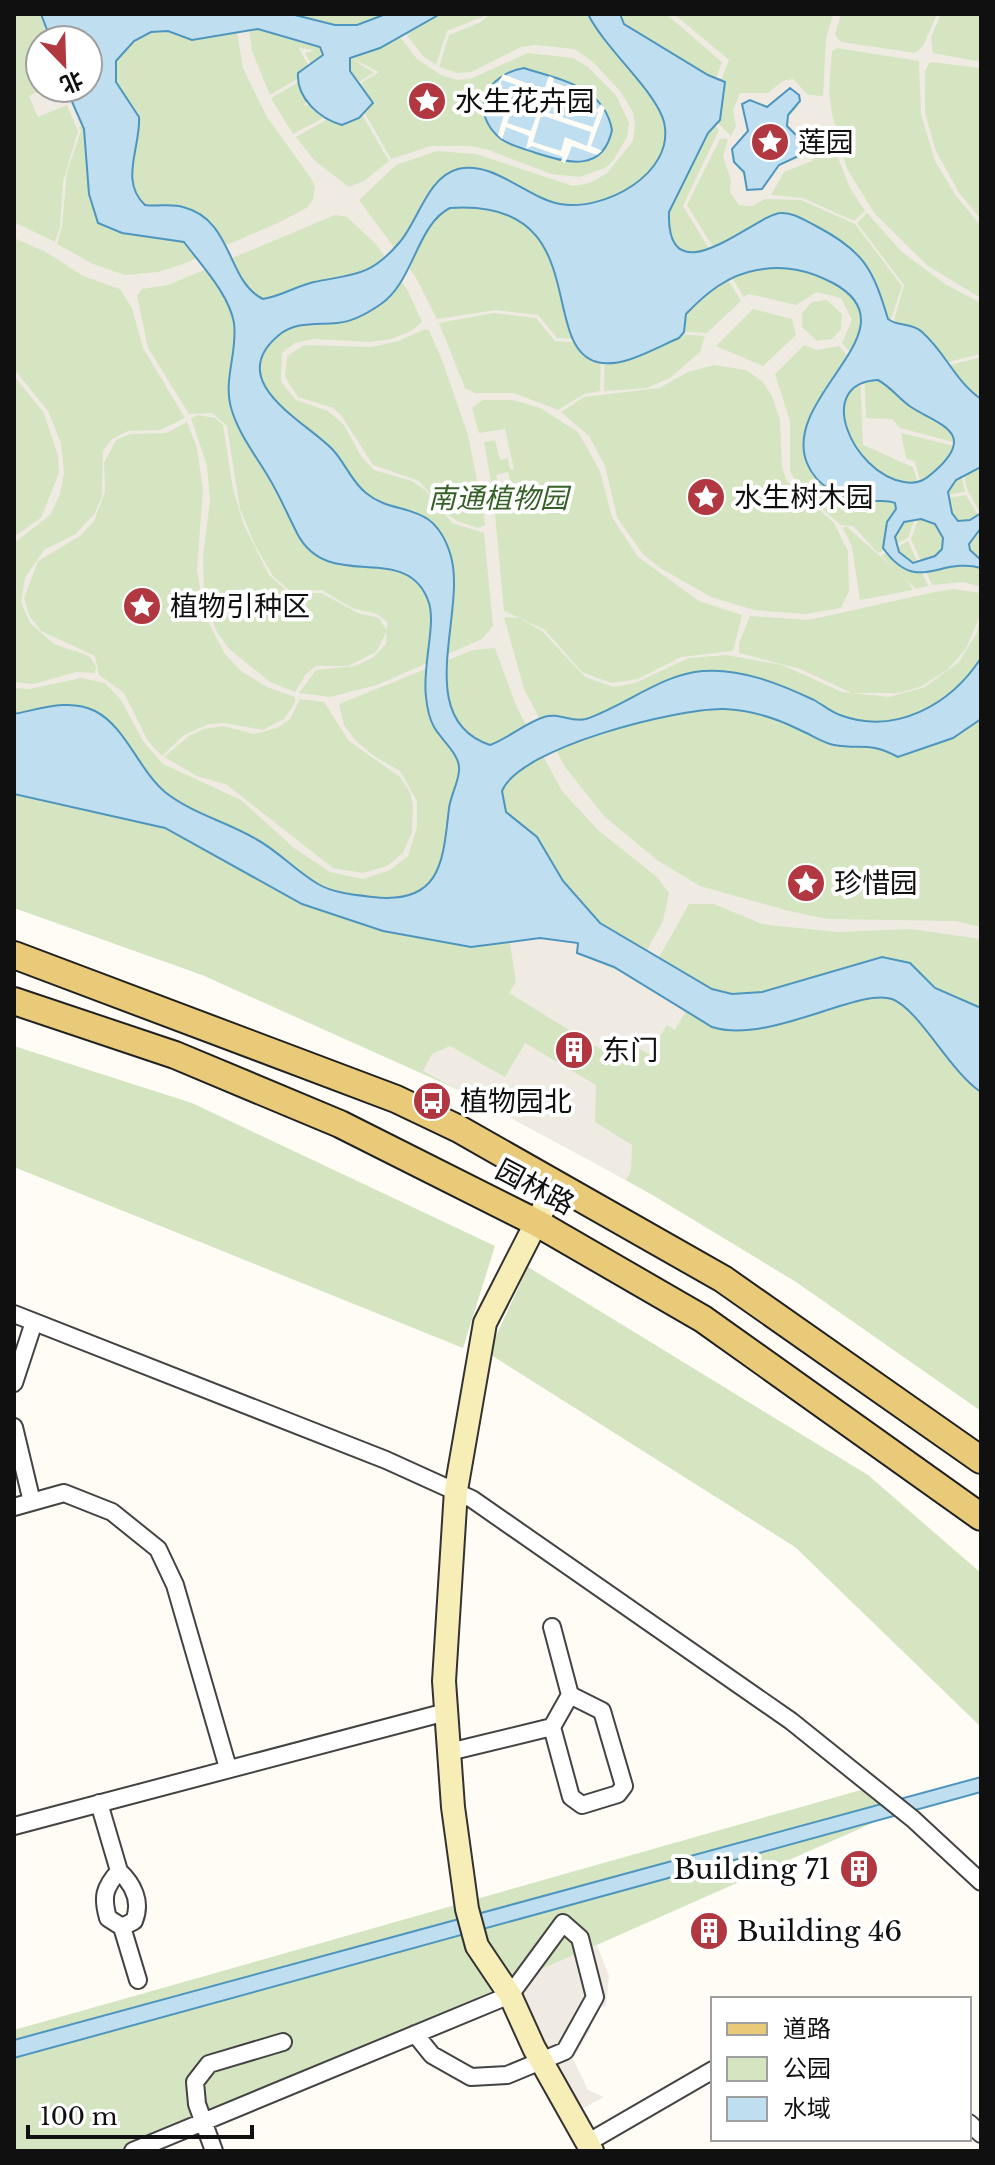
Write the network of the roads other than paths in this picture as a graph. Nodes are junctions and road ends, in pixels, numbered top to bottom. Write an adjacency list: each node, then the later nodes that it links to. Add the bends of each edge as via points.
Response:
1 (14, 955): 3 (main road, 园林路, via 396,1099)
2 (14, 1001): 4 (main road, 园林路, via 175,1055 326,1118)
3 (556, 1184): 4 (street); 9 (main road, 园林路, via 723,1279)
4 (537, 1223): 10 (street, via 485,1323); 13 (main road, 园林路, via 703,1319)
5 (14, 1314): 6 (street)
6 (34, 1322): 7 (street); 10 (street)
7 (14, 1383)
8 (14, 1427): 11 (street)
9 (981, 1460)
10 (456, 1490): 16 (street); 23 (street, via 791,1721 913,1819)
11 (32, 1502): 12 (street); 19 (street, via 64,1493 112,1512 158,1549 175,1585)
12 (14, 1507)
13 (981, 1517)
14 (552, 1627): 15 (street)
15 (570, 1695): 17 (street); 17 (street, via 602,1711 624,1786 618,1794 582,1805 571,1797)
16 (446, 1712): 18 (street); 19 (street)
17 (552, 1727): 18 (street)
18 (449, 1752): 26 (street, via 467,1909 477,1946)
19 (228, 1768): 20 (street)
20 (99, 1803): 21 (street); 22 (street)
21 (14, 1826)
22 (119, 1871): 24 (street, via 102,1899 108,1918); 24 (street, via 131,1883 139,1910 134,1921)
23 (981, 1882)
24 (122, 1927): 25 (street)
25 (138, 1980)
26 (510, 1995): 27 (street); 29 (street); 29 (street, via 563,1923 580,1938 595,1997 565,2051)
27 (415, 2034): 29 (street, via 432,2055 471,2077 507,2075); 31 (street)
28 (283, 2042): 31 (street, via 209,2064 195,2082)
29 (542, 2062): 32 (street)
30 (711, 2071): 32 (street)
31 (202, 2122): 33 (street); 34 (street)
32 (590, 2147)
33 (133, 2151)
34 (214, 2151)

